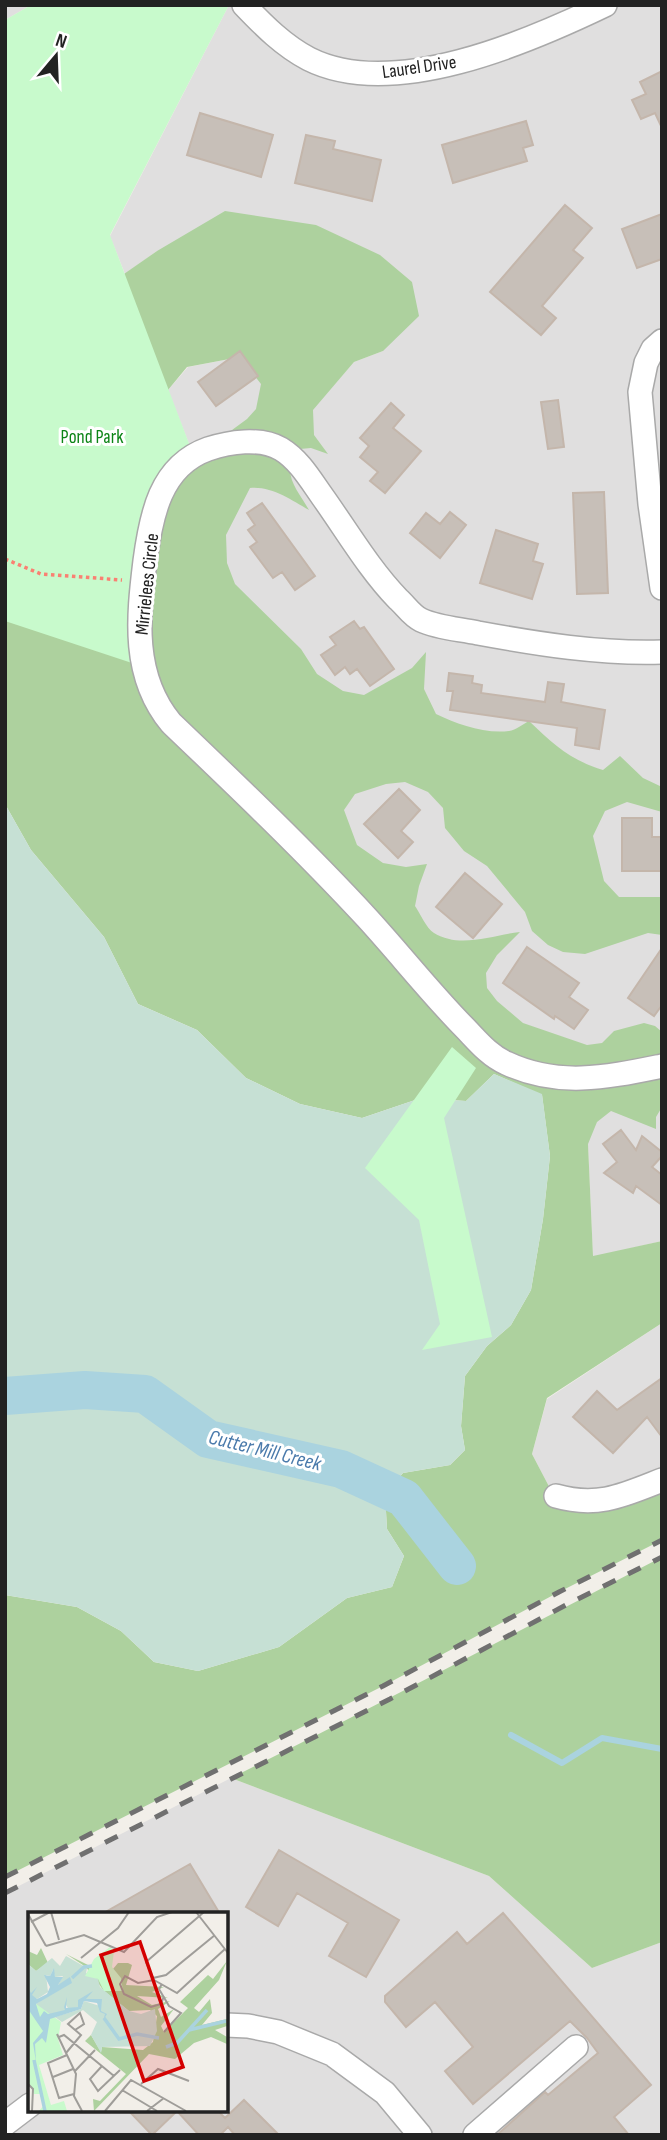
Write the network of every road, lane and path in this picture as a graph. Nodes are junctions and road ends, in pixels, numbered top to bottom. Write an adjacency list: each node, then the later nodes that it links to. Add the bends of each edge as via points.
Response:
1 (244, 5): 2 (street, Laurel Drive, via 272,35 310,59 340,69 380,73 440,67 504,49)
2 (606, 5)
3 (662, 341): 6 (street, via 646,363 640,392)
4 (5, 559): 5 (path, via 41,574)
5 (142, 583): 7 (street, Mirrielees Circle, via 161,491 177,468 193,454 224,444 258,442 279,448 301,466 386,586 418,619 505,638 621,653); 8 (street, Mirrielees Circle, via 140,654 160,710 283,830 488,1051 538,1075 566,1079)
6 (662, 588)
7 (662, 652)
8 (662, 1066)
9 (662, 1480): 10 (street, via 604,1501)
10 (556, 1496)
11 (228, 2025): 15 (street, via 278,2032 332,2054 385,2093)
12 (576, 2047): 16 (street)
13 (28, 2107): 14 (street)
14 (5, 2124)
15 (420, 2135)
16 (475, 2135)

